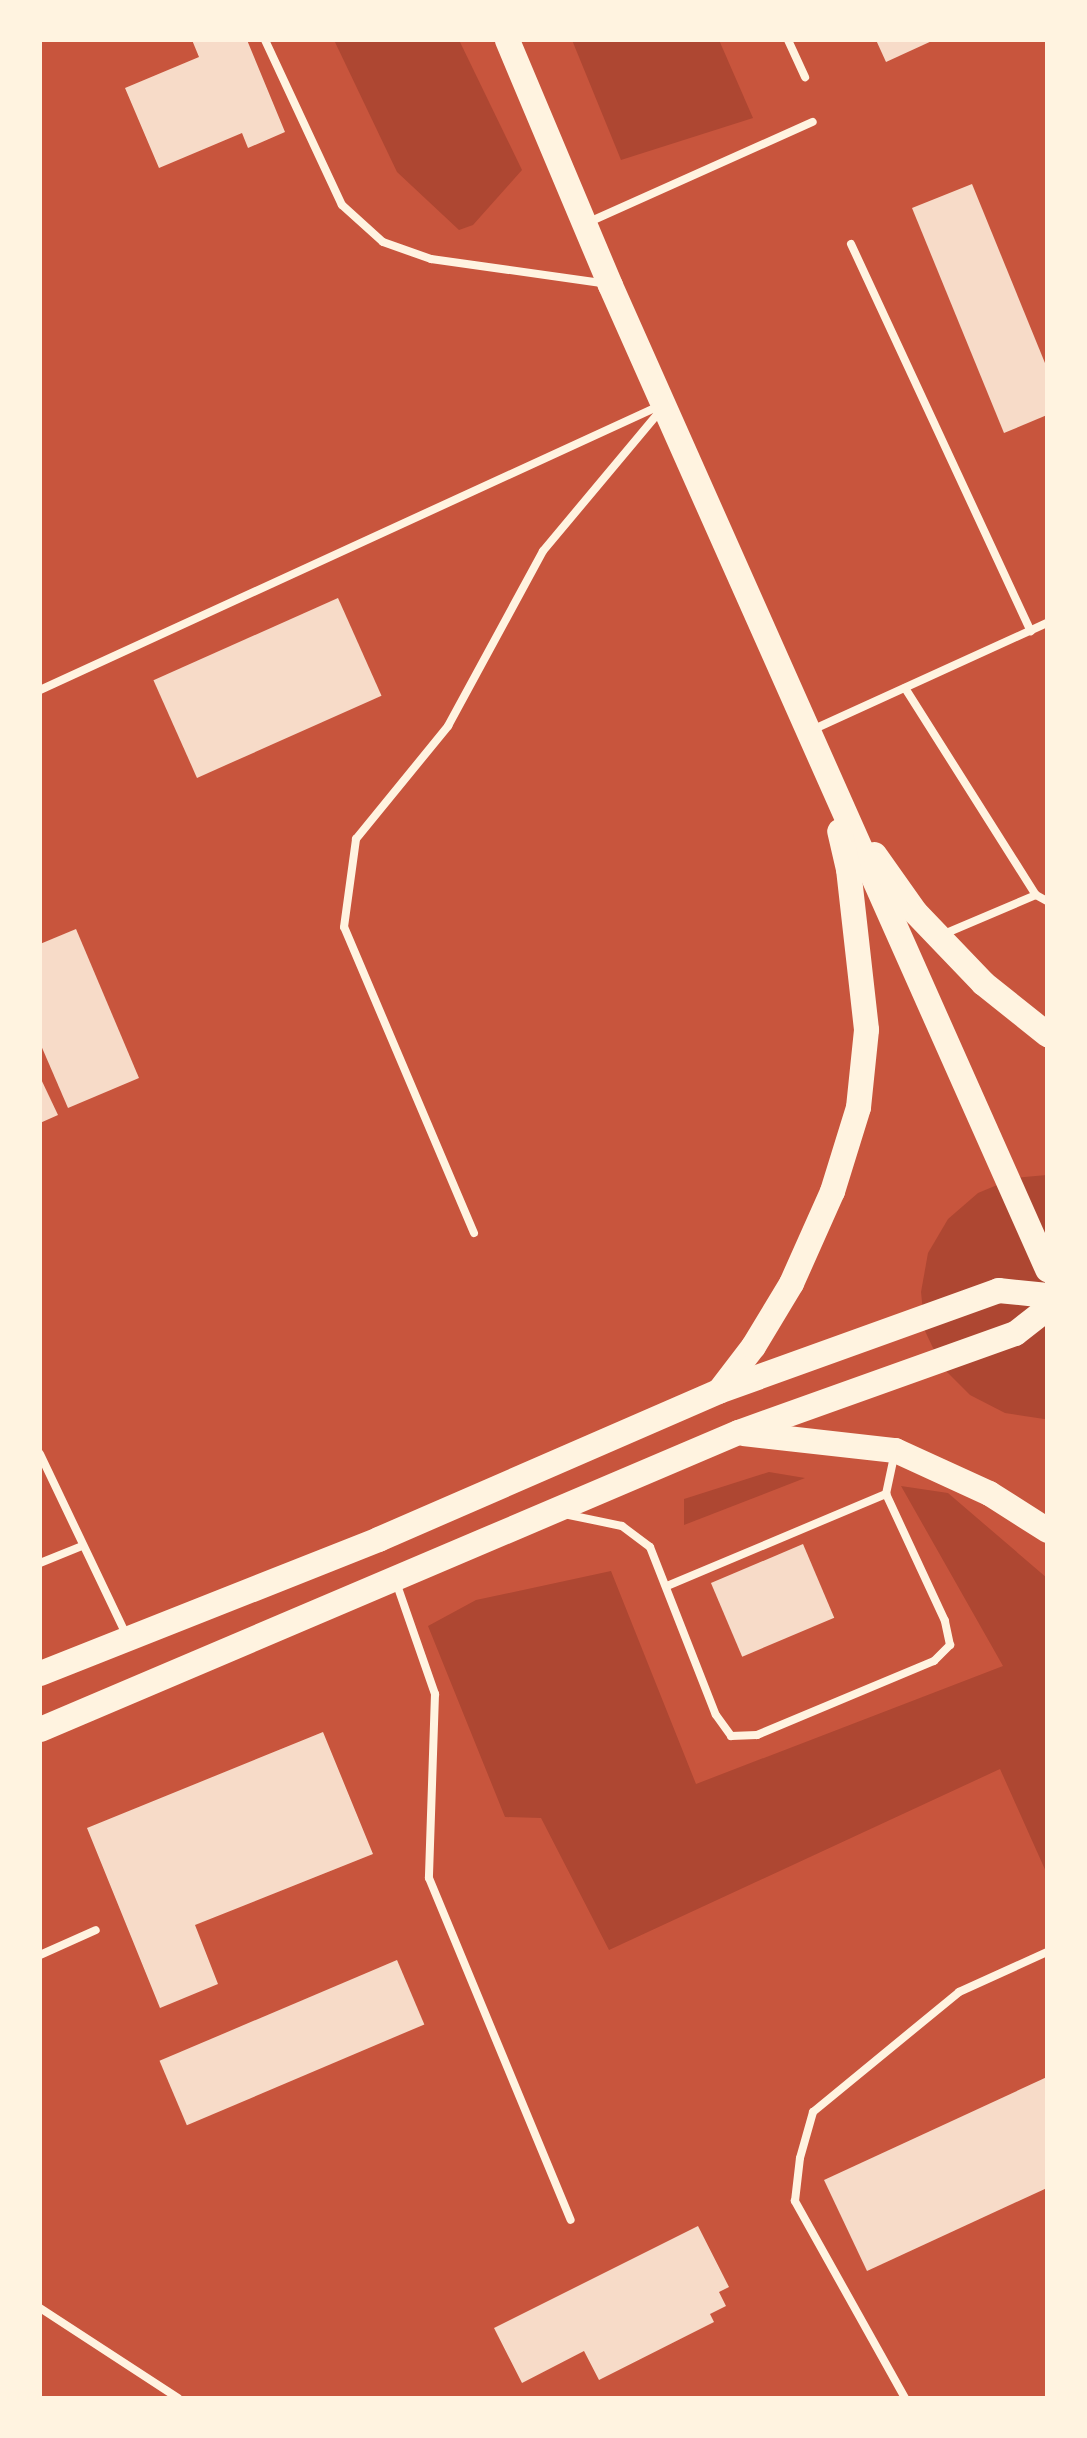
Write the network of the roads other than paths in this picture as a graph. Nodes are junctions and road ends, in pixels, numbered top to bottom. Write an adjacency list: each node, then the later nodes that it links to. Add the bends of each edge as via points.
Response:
1 (265, 40): 8 (lane, via 342,204 383,242 431,259)
2 (507, 40): 6 (highway)
3 (788, 40): 4 (lane)
4 (805, 76)
5 (813, 122): 6 (lane)
6 (585, 223): 8 (highway)
7 (851, 244): 11 (lane)
8 (610, 284): 9 (highway)
9 (666, 403): 13 (lane); 14 (highway); 20 (lane, via 543,550 448,726 356,839 344,927)
10 (1047, 624): 11 (lane)
11 (1032, 630): 12 (lane)
12 (905, 688): 14 (lane); 16 (lane)
13 (40, 690)
14 (808, 732): 15 (highway)
15 (824, 768): 18 (highway, via 877,860); 21 (highway); 24 (highway, via 856,928 866,1029 858,1107 832,1192 790,1283)
16 (1036, 896): 17 (lane); 18 (lane)
17 (1047, 901)
18 (938, 936): 19 (highway)
19 (1047, 1034)
20 (474, 1233)
21 (1047, 1269)
22 (1047, 1295): 24 (highway, via 998,1290)
23 (1047, 1308): 25 (highway, via 1015,1332)
24 (718, 1391): 35 (highway, via 378,1539)
25 (738, 1432): 26 (highway); 29 (highway)
26 (894, 1450): 28 (lane); 30 (highway, via 989,1493)
27 (40, 1454): 31 (lane)
28 (886, 1494): 34 (lane); 34 (lane, via 950,1645 934,1660 757,1736 731,1736 716,1715)
29 (550, 1511): 33 (highway); 34 (lane, via 622,1526 650,1547)
30 (1047, 1530)
31 (82, 1546): 32 (lane); 35 (lane)
32 (40, 1563)
33 (395, 1578): 37 (highway); 41 (lane, via 435,1694 429,1878)
34 (667, 1586)
35 (128, 1638): 36 (highway)
36 (40, 1673)
37 (40, 1730)
38 (96, 1930): 40 (lane)
39 (1047, 1952): 44 (lane, via 958,1992 813,2112 795,2201)
40 (40, 1955)
41 (571, 2220)
42 (40, 2308): 43 (lane)
43 (178, 2398)
44 (905, 2398)

